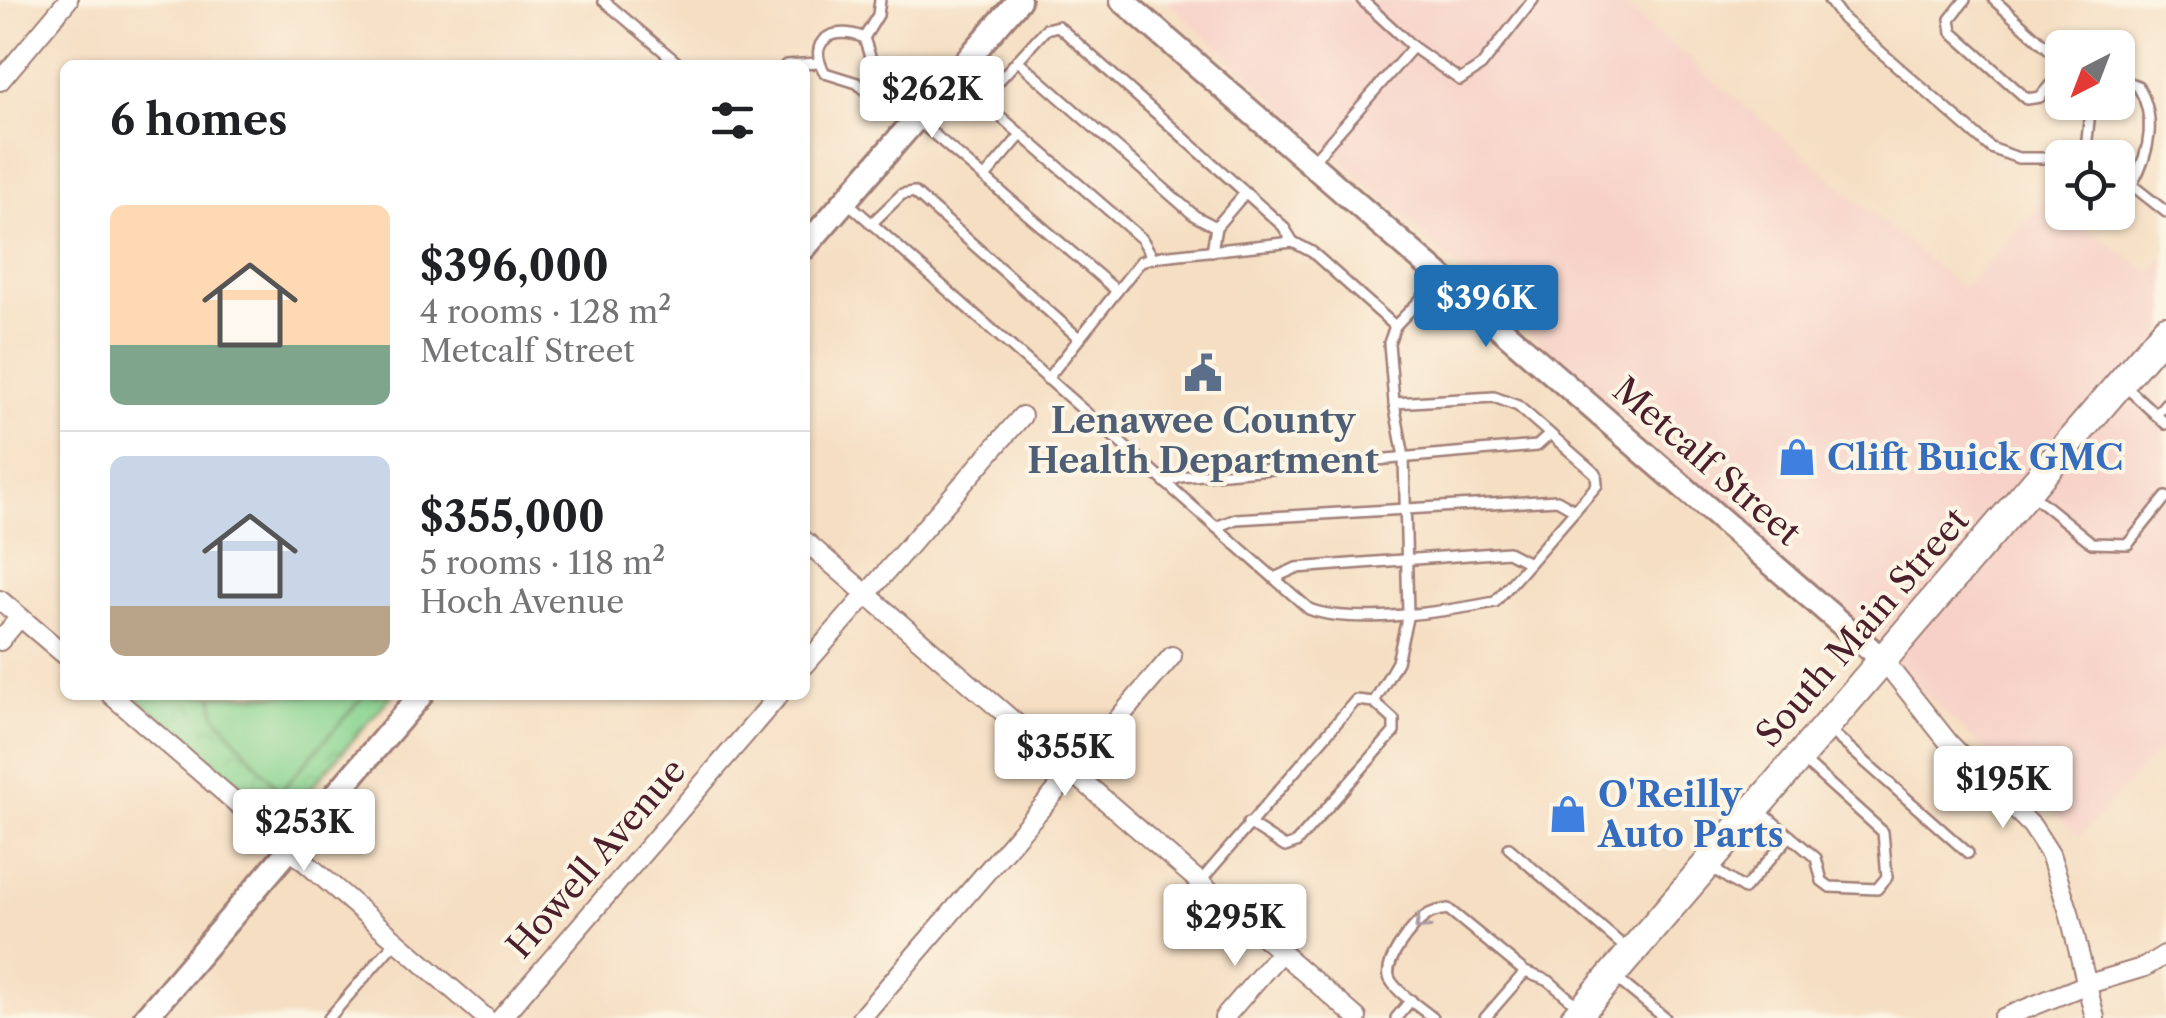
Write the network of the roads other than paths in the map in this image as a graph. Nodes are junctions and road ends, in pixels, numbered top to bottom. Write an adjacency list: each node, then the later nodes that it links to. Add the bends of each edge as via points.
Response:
1 (68, 0): 19 (street)
2 (603, 0): 14 (lane)
3 (880, 0): 11 (lane)
4 (1018, 0): 23 (street)
5 (1122, 0): 26 (street, Metcalf Street)
6 (1362, 0): 13 (lane)
7 (1533, 0): 13 (lane, via 1481,66 1460,80)
8 (1828, 0): 25 (lane, via 1991,148)
9 (1965, 0): 22 (lane, via 1950,19 1952,32 2027,99)
10 (1994, 0): 12 (lane)
11 (864, 38): 16 (lane, via 835,32 818,50); 18 (lane)
12 (2045, 46)
13 (1413, 47): 26 (lane)
14 (674, 60)
15 (1017, 60): 24 (lane, via 985,96); 30 (lane, via 1046,29 1058,26); 34 (lane, via 1194,216)
16 (819, 62): 17 (lane); 20 (lane, via 825,73)
17 (810, 63)
18 (873, 66): 20 (lane); 23 (lane, via 907,93)
19 (0, 81)
20 (858, 83): 23 (lane, via 890,113)
21 (2135, 85): 28 (lane, via 2148,107 2149,146)
22 (2045, 91)
23 (916, 119): 27 (lane); 31 (street)
24 (1022, 135): 27 (lane); 38 (lane, via 1142,238)
25 (2045, 158)
26 (1311, 164): 39 (street, Metcalf Street)
27 (985, 178): 40 (lane)
28 (2135, 179)
29 (2135, 186): 32 (lane)
30 (1246, 193): 34 (lane); 36 (lane)
31 (845, 200): 33 (lane); 35 (street)
32 (2166, 212)
33 (871, 224): 43 (lane, via 902,194 914,192); 44 (lane)
34 (1216, 227): 37 (lane)
35 (810, 240)
36 (1293, 242): 37 (lane); 41 (lane)
37 (1212, 250): 38 (lane)
38 (1153, 258): 40 (lane, via 1141,261)
39 (1442, 277): 41 (lane); 71 (street, Metcalf Street)
40 (1117, 292): 43 (lane)
41 (1395, 326): 46 (lane, via 1388,343)
42 (2166, 330): 45 (main road, South Main Street)
43 (1080, 338): 44 (lane)
44 (1047, 379): 53 (lane)
45 (2121, 382): 48 (lane); 54 (main road, South Main Street)
46 (1394, 403): 51 (lane, via 1494,396 1518,406); 52 (lane)
47 (2166, 403): 48 (lane)
48 (2156, 415): 50 (lane)
49 (1022, 416): 63 (street)
50 (2166, 424)
51 (1550, 434): 52 (lane, via 1537,446); 57 (lane, via 1596,474 1596,485)
52 (1404, 457): 53 (lane, via 1180,476); 56 (lane)
53 (1166, 483): 58 (lane)
54 (2028, 491): 55 (lane, via 2092,543 2128,544); 71 (main road, South Main Street)
55 (2166, 496)
56 (1404, 509): 57 (lane, via 1557,500); 58 (lane, via 1236,519); 60 (lane)
57 (1575, 510): 61 (lane)
58 (1216, 527): 62 (lane)
59 (810, 545): 63 (street)
60 (1405, 560): 61 (lane, via 1508,552); 62 (lane, via 1296,568); 65 (lane)
61 (1529, 563): 65 (lane, via 1495,602)
62 (1274, 578): 65 (lane, via 1326,616)
63 (866, 594): 70 (street); 78 (street)
64 (0, 600): 66 (street)
65 (1408, 614): 75 (lane, via 1397,662)
66 (20, 617): 67 (street); 68 (street)
67 (0, 641)
68 (60, 652)
69 (1172, 656): 78 (street)
70 (810, 659)
71 (1884, 661): 76 (main road, South Main Street); 93 (street, via 2050,854)
72 (117, 700): 83 (street)
73 (418, 700): 83 (street)
74 (775, 700): 100 (street, Howell Avenue)
75 (1374, 702): 80 (lane, via 1356,700); 80 (lane, via 1394,720 1394,732 1296,842 1285,846)
76 (1826, 728): 77 (main road, South Main Street); 84 (lane)
77 (1800, 757): 79 (main road, South Main Street); 81 (lane, via 1883,832 1887,877 1877,888 1830,886 1822,882 1816,858)
78 (1072, 774): 86 (street); 101 (street)
79 (1757, 808): 81 (lane); 85 (main road, South Main Street)
80 (1248, 823): 86 (lane)
81 (1790, 836): 85 (lane, via 1744,889)
82 (1510, 848): 89 (lane)
83 (291, 849): 87 (street); 97 (street)
84 (1968, 854)
85 (1707, 865): 89 (main road, South Main Street)
86 (1200, 882): 88 (street)
87 (397, 940): 98 (lane); 99 (street)
88 (1281, 952): 102 (street); 103 (street)
89 (1631, 953): 92 (main road, South Main Street)
90 (2166, 954): 93 (street)
91 (1525, 972): 94 (lane, one-way to 94, via 1457,914 1439,910 1419,922 1387,969 1389,980); 95 (lane, via 1550,981); 106 (lane)
92 (1612, 975): 95 (main road, South Main Street); 96 (lane)
93 (2085, 985): 107 (street); 108 (street)
94 (1412, 1000): 104 (lane); 105 (lane)
95 (1578, 1014)
96 (1661, 1017)
97 (145, 1018)
98 (329, 1018)
99 (486, 1018)
100 (500, 1018)
101 (861, 1018)
102 (1224, 1018)
103 (1357, 1018)
104 (1396, 1018)
105 (1433, 1018)
106 (1485, 1018)
107 (2002, 1018)
108 (2094, 1018)

